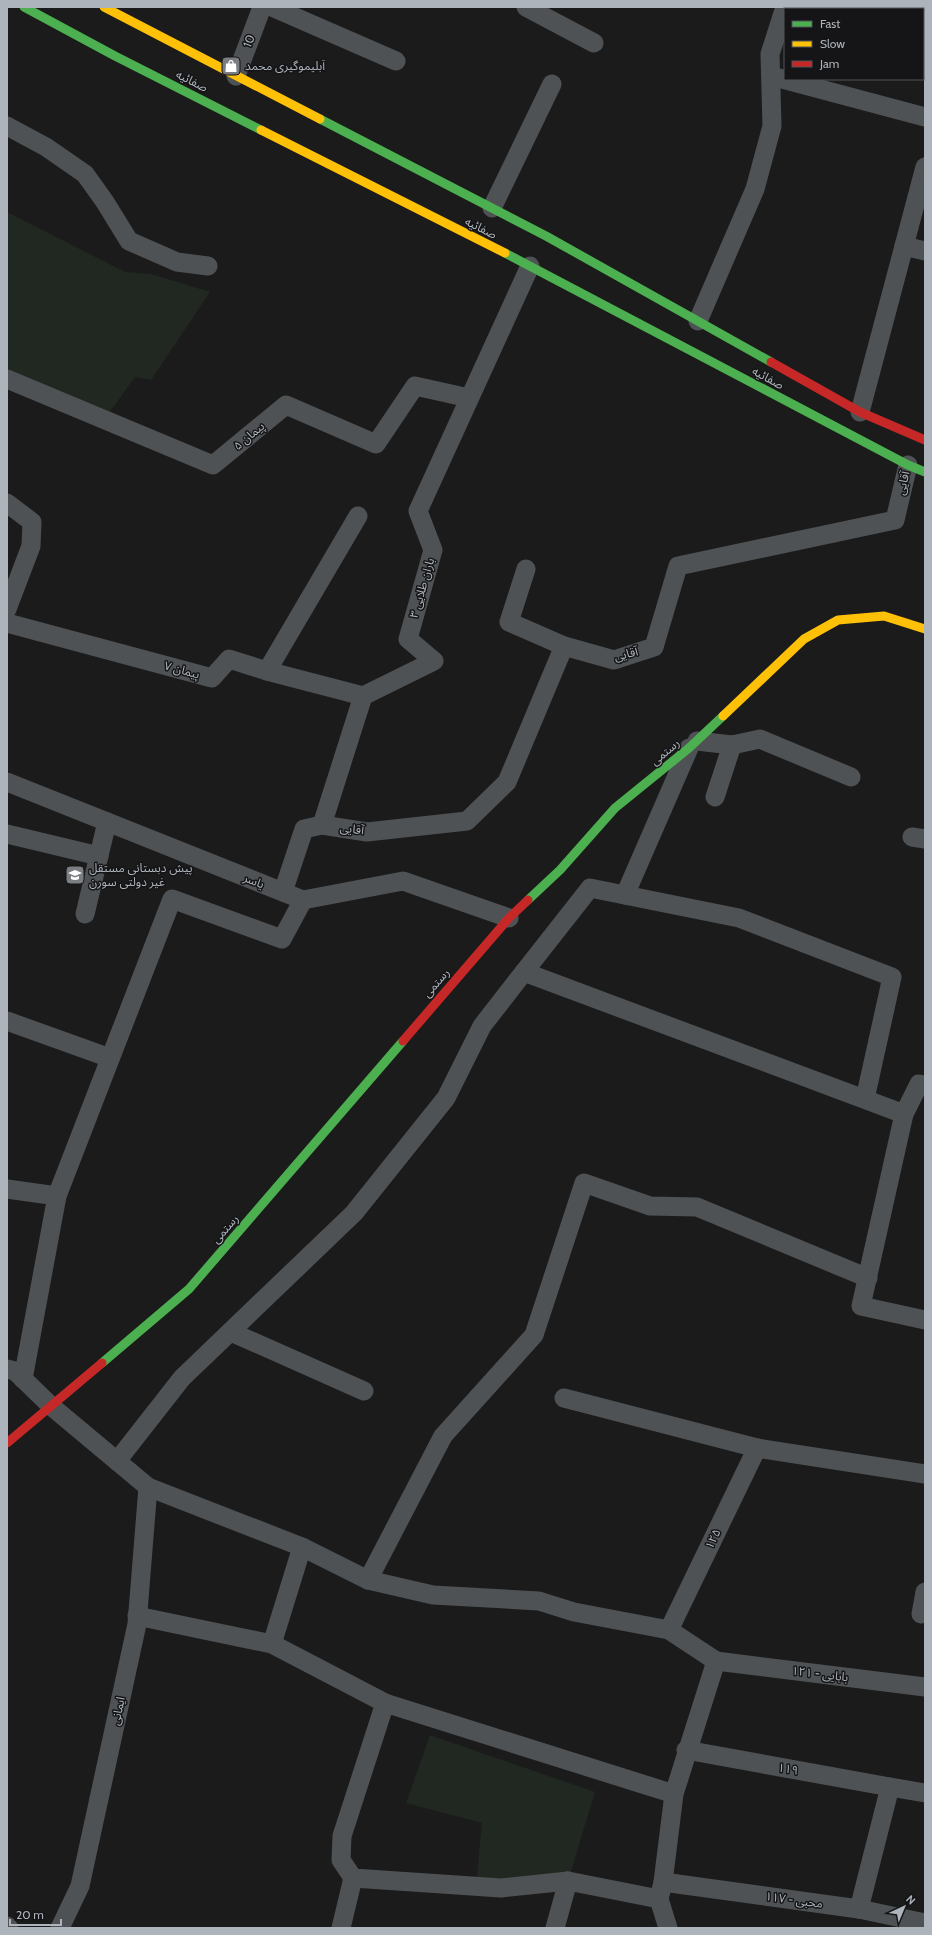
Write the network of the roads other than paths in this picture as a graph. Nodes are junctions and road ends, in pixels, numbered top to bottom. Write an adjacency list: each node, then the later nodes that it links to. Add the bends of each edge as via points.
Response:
1 (24, 7): 21 (main road, صفائیه)
2 (104, 7): 9 (main road, صفائیه)
3 (262, 7): 9 (street, 10)
4 (272, 7): 8 (street)
5 (526, 7): 7 (street)
6 (784, 10): 10 (street, via 770,54)
7 (594, 43)
8 (396, 61)
9 (236, 76): 17 (main road, صفائیه)
10 (770, 76): 11 (street); 22 (street, via 772,126 755,189)
11 (784, 80)
12 (785, 80): 14 (street)
13 (552, 84): 17 (street)
14 (925, 117)
15 (7, 126): 20 (street, via 46,147 85,174 128,240 177,262)
16 (925, 167): 18 (street)
17 (492, 208): 22 (main road, صفائیه)
18 (904, 246): 19 (street); 25 (street)
19 (925, 251)
20 (208, 266)
21 (530, 266): 24 (street, باران طلایی ۳); 27 (main road, صفائیه)
22 (698, 321): 25 (main road, صفائیه)
23 (7, 379): 24 (street, پیمان ۵, via 214,465 286,406 376,444 415,386)
24 (469, 398): 37 (street, باران طلایی ۳, via 418,511 433,550 408,639 434,661)
25 (860, 412): 26 (main road, صفائیه)
26 (925, 440)
27 (908, 465): 28 (main road, صفائیه); 35 (street, آقایی, via 895,520 678,566 654,647 614,660)
28 (925, 472)
29 (7, 503): 32 (street, via 32,522 31,546)
30 (358, 516): 36 (street)
31 (526, 569): 35 (street, via 509,622)
32 (7, 610)
33 (7, 622): 36 (street, پیمان ۷, via 212,678 230,659)
34 (925, 629): 38 (main road, رستمی, via 884,616 838,620 804,639)
35 (564, 646): 44 (street, آقایی, via 507,782 467,821 367,832)
36 (267, 671): 37 (street)
37 (363, 696): 44 (street)
38 (693, 744): 39 (street); 48 (street); 51 (main road, رستمی, via 615,808 560,870)
39 (732, 745): 40 (street, via 760,739); 42 (street)
40 (851, 777)
41 (7, 782): 43 (street, یاسر)
42 (715, 797)
43 (107, 822): 46 (street); 47 (street, یاسر)
44 (322, 825): 47 (street, via 304,829)
45 (7, 834): 46 (street)
46 (99, 856): 50 (street)
47 (283, 892): 49 (street, یاسر)
48 (624, 895): 52 (street, via 590,888); 56 (street, via 739,918 892,977)
49 (303, 900): 51 (street, via 403,881); 54 (street, via 282,939 172,899)
50 (85, 914)
51 (509, 918): 66 (main road, رستمی, via 189,1289)
52 (524, 972): 56 (street); 62 (street, via 482,1026 446,1098 354,1213)
53 (7, 1021): 54 (street)
54 (110, 1058): 59 (street)
55 (925, 1085): 57 (street, via 920,1084)
56 (865, 1099): 57 (street)
57 (904, 1114): 60 (street)
58 (7, 1189): 59 (street)
59 (57, 1196): 63 (street)
60 (868, 1278): 61 (street, via 861,1306); 73 (street, via 697,1207 650,1206 584,1183 534,1335 443,1436)
61 (925, 1320)
62 (231, 1332): 64 (street); 69 (street, via 182,1378)
63 (15, 1374): 66 (street)
64 (364, 1391)
65 (564, 1398): 68 (street)
66 (51, 1406): 67 (main road, رستمی); 69 (street)
67 (7, 1443)
68 (757, 1448): 70 (street); 77 (street, ۱۲۵)
69 (117, 1461): 71 (street)
70 (925, 1474)
71 (148, 1487): 72 (street); 76 (street, ایمانی)
72 (302, 1548): 73 (street); 78 (street)
73 (368, 1580): 77 (street, via 432,1595 539,1601 574,1612)
74 (925, 1592): 75 (street)
75 (921, 1614)
76 (137, 1616): 78 (street); 91 (street, ایمانی, via 80,1886)
77 (669, 1630): 79 (street)
78 (272, 1644): 81 (street)
79 (716, 1661): 80 (street, بابایی - ۱۲۱); 82 (street)
80 (925, 1687)
81 (385, 1703): 85 (street); 86 (street, via 342,1836 341,1860)
82 (686, 1750): 83 (street, ۱۱۹); 85 (street)
83 (890, 1787): 84 (street, ۱۱۹); 89 (street)
84 (925, 1793)
85 (674, 1794): 88 (street)
86 (353, 1878): 87 (street, محبی - ۱۱۷, via 501,1888); 92 (street)
87 (568, 1881): 88 (street, محبی - ۱۱۷); 93 (street)
88 (661, 1890): 89 (street, محبی - ۱۱۷); 94 (street)
89 (859, 1909): 90 (street, محبی - ۱۱۷)
90 (925, 1923)
91 (60, 1928)
92 (341, 1928)
93 (555, 1928)
94 (668, 1928)

